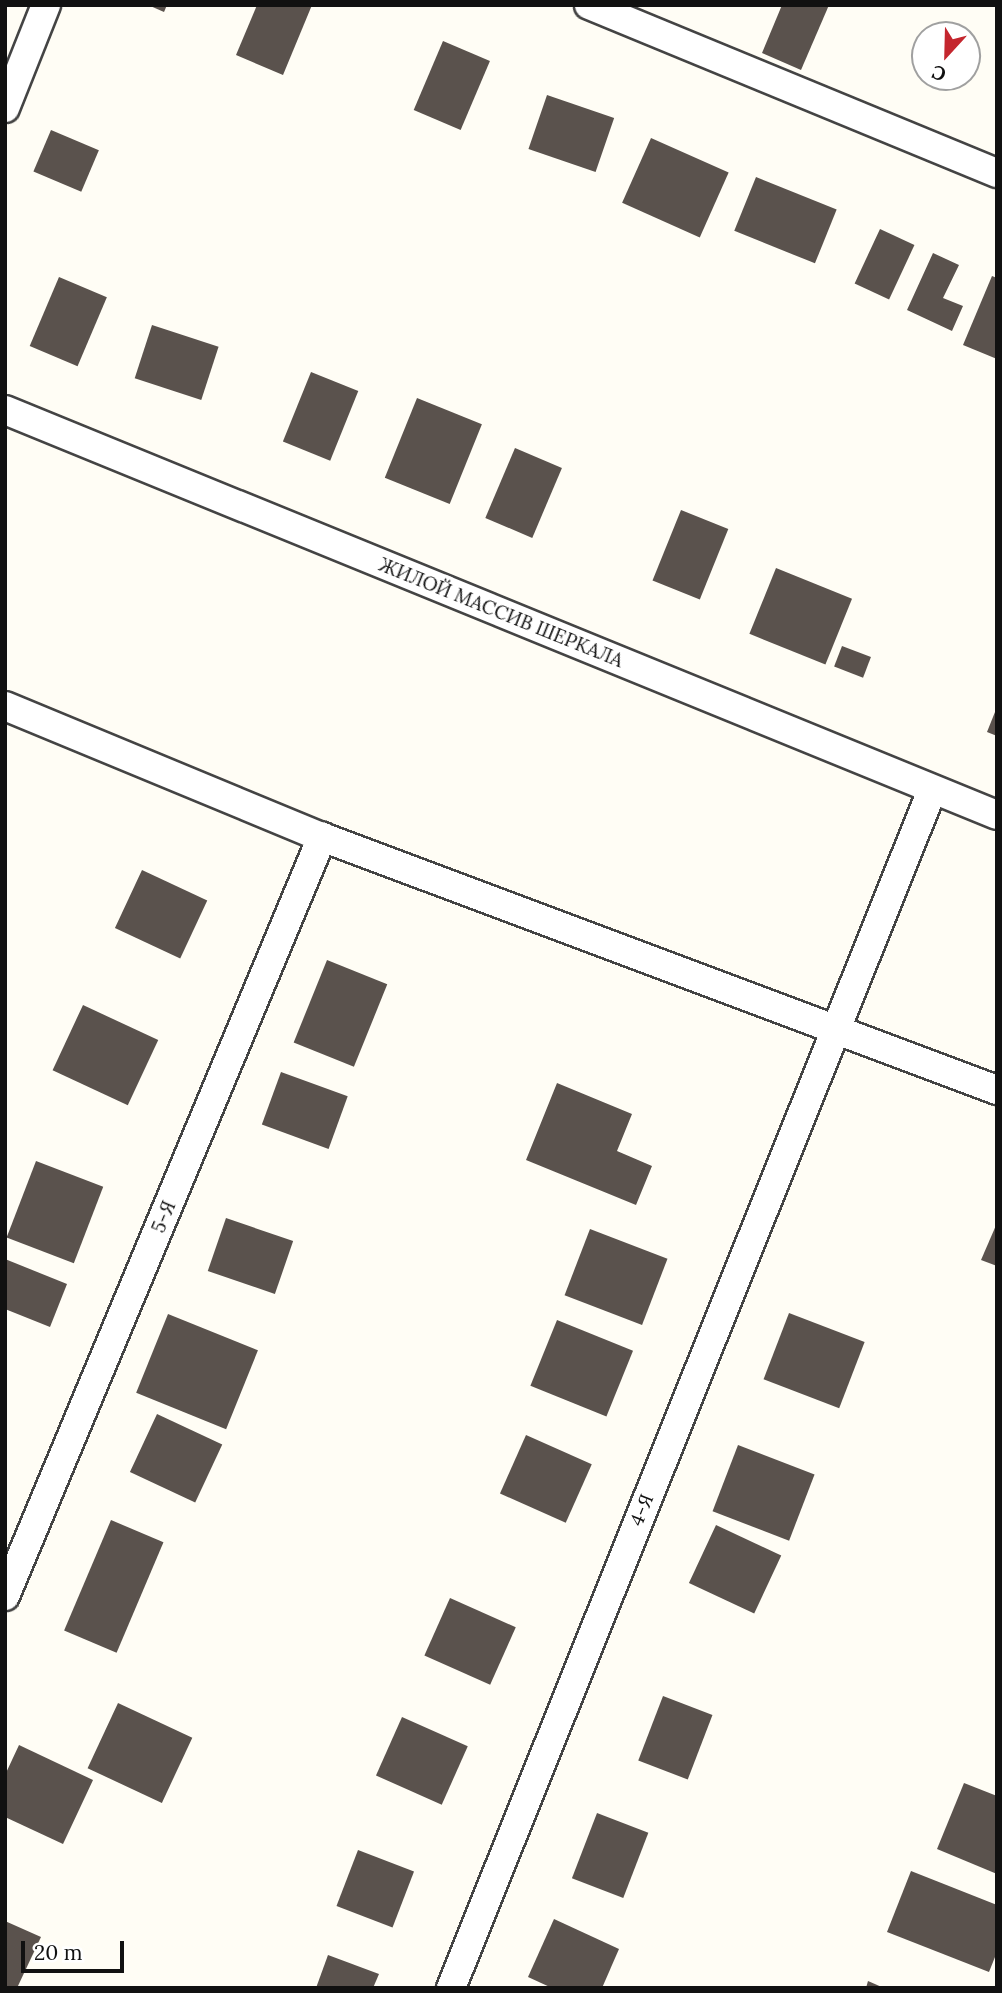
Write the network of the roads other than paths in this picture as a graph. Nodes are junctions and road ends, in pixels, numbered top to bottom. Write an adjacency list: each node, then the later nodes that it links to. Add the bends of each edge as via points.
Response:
1 (46, 5): 3 (street)
2 (589, 5): 4 (street)
3 (5, 108)
4 (997, 173)
5 (5, 410): 7 (street, ЖИЛОЙ МАССИВ ШЕРКАЛА)
6 (5, 706): 9 (street)
7 (932, 790): 8 (street, ЖИЛОЙ МАССИВ ШЕРКАЛА); 10 (street, 4-Я)
8 (997, 814)
9 (322, 837): 10 (street); 12 (street, 5-Я)
10 (834, 1033): 11 (street); 13 (street, 4-Я)
11 (997, 1090)
12 (5, 1597)
13 (451, 1988)

